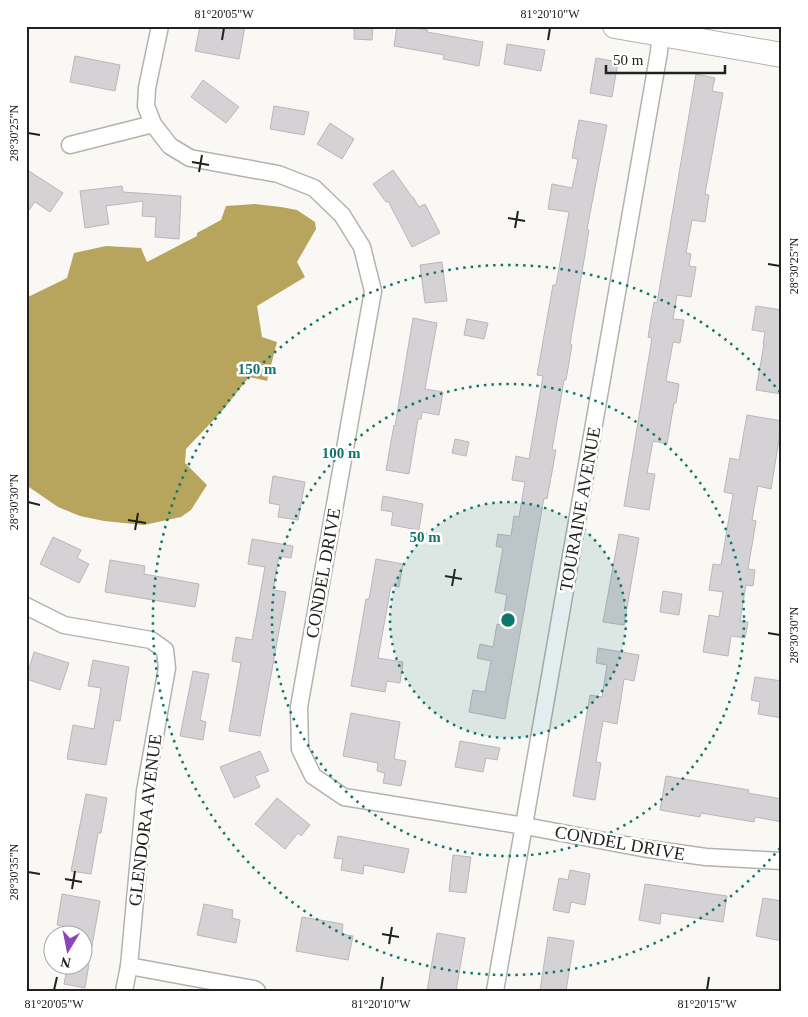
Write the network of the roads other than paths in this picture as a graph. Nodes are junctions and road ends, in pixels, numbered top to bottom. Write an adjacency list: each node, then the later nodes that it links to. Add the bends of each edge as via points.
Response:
1 (160, 26): 5 (street, CONDEL DRIVE, via 147,88 146,106)
2 (615, 26): 3 (street)
3 (660, 30): 4 (street); 8 (street, TOURAINE AVENUE, via 659,52)
4 (782, 55)
5 (153, 124): 6 (street); 8 (street, CONDEL DRIVE, via 170,146 190,158 278,174 314,188 342,215 362,247 373,291 299,707 300,749 314,776 344,797)
6 (70, 145)
7 (26, 606): 10 (street, GLENDORA AVENUE, via 64,625 151,640 165,650 166,668 145,791)
8 (525, 826): 9 (street, CONDEL DRIVE, via 706,857); 13 (street, TOURAINE AVENUE)
9 (782, 861)
10 (129, 966): 11 (street, GLENDORA AVENUE); 12 (street)
11 (124, 991)
12 (256, 991)
13 (496, 991)

